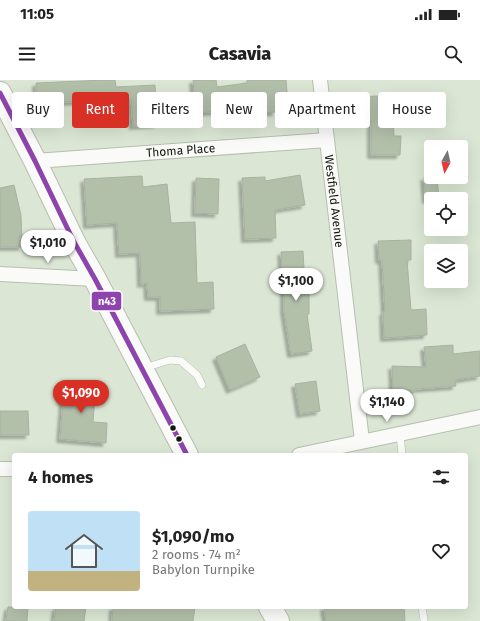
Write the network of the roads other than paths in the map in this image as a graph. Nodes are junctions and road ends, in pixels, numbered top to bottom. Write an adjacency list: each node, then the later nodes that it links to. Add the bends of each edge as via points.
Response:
1 (320, 80): 3 (street, Westfield Avenue)
2 (0, 92): 4 (main road)
3 (327, 140): 4 (street, Thoma Place); 11 (street, Westfield Avenue)
4 (35, 161): 6 (main road)
5 (0, 274): 6 (street)
6 (95, 279): 7 (main road)
7 (142, 368): 8 (lane, via 170,360 181,361 198,375); 12 (main road)
8 (202, 385)
9 (480, 417): 10 (street)
10 (400, 434): 11 (street); 14 (lane)
11 (362, 441): 13 (street)
12 (186, 453)
13 (308, 453)
14 (402, 453)
15 (0, 469): 16 (street)
16 (12, 469)
17 (271, 609): 20 (main road)
18 (422, 609): 19 (lane)
19 (424, 620)
20 (278, 621)

